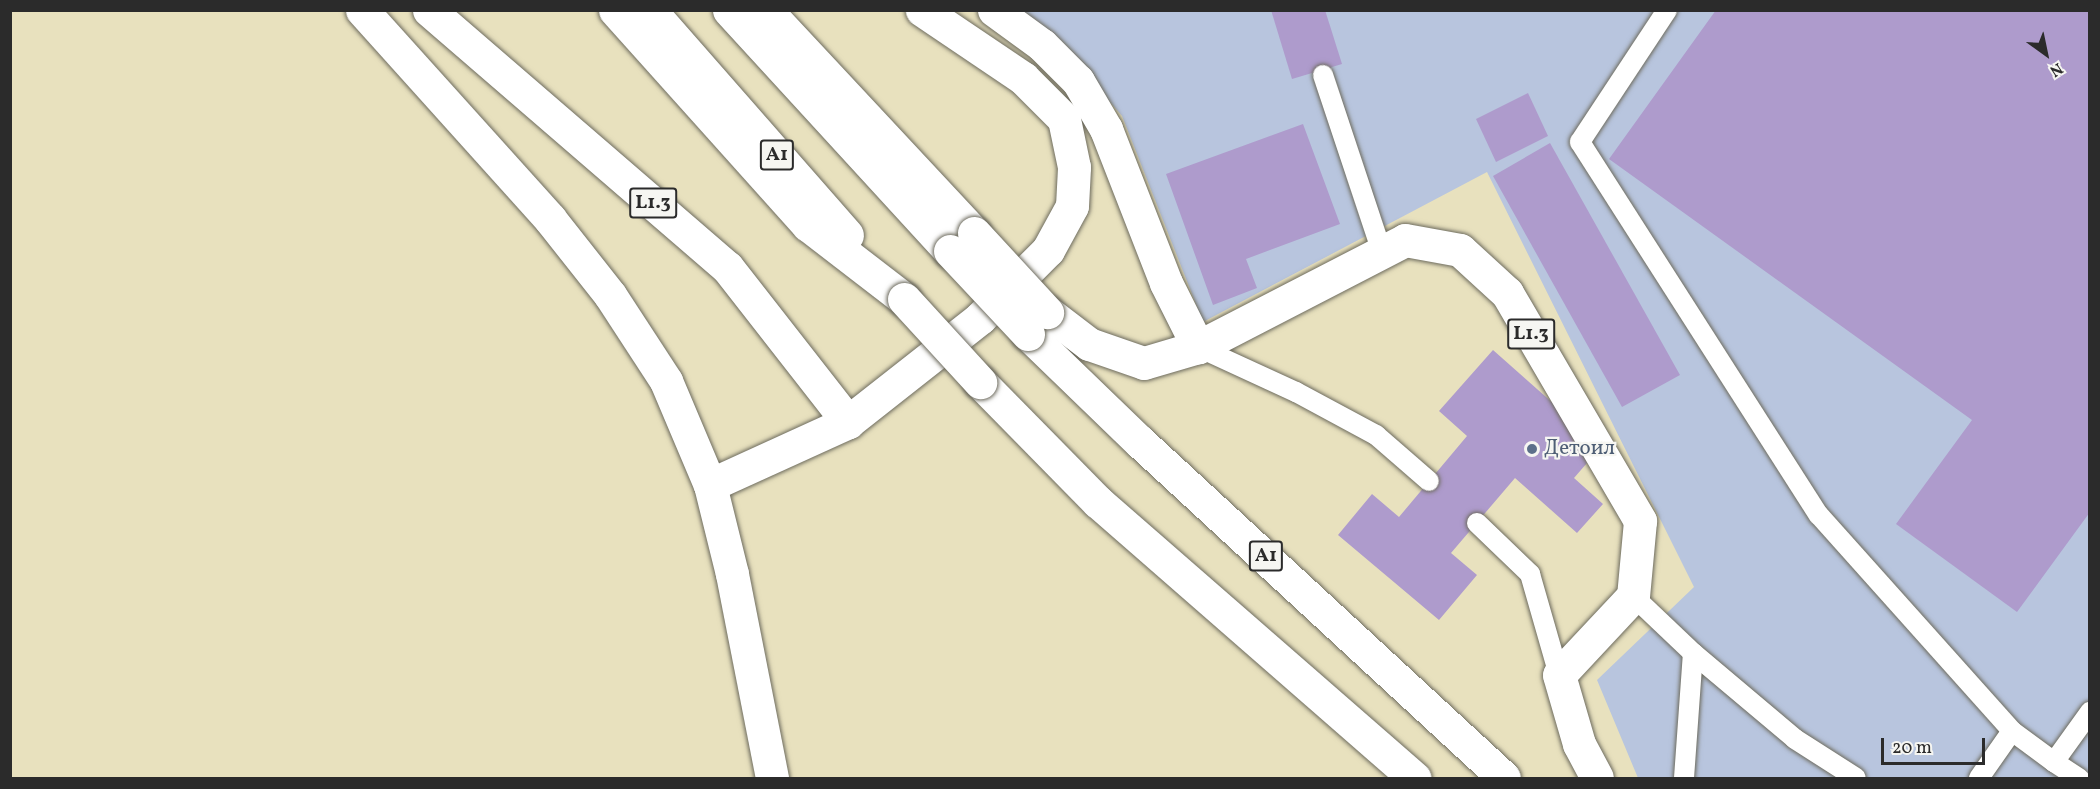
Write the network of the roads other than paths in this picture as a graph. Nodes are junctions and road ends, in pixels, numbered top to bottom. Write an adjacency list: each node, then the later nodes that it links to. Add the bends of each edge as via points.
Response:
1 (362, 10): 18 (main road, via 550,219 609,295 666,381)
2 (429, 10): 16 (main road, L1.3, via 727,267)
3 (615, 10): 13 (main road, via 808,225)
4 (650, 10): 13 (main road, A1)
5 (729, 10): 11 (main road, A1)
6 (766, 10): 11 (main road)
7 (922, 10): 16 (main road, via 1023,78 1064,119 1074,167 1072,206 1048,250 980,318)
8 (994, 10): 15 (main road, via 1042,45 1078,81 1106,129 1166,283)
9 (1667, 10): 24 (lane, via 1581,142 1819,515)
10 (1323, 75): 12 (lane)
11 (962, 242): 14 (main road, A1, bridge)
12 (1382, 252): 15 (main road, L1.3); 20 (main road, L1.3, via 1404,240 1460,250 1507,293 1640,521)
13 (904, 299): 27 (main road, A1, bridge, via 1098,502)
14 (1038, 323): 15 (main road, L1.3, via 1144,363); 28 (main road, A1, via 1140,442)
15 (1198, 347): 17 (lane, via 1296,392 1376,435)
16 (848, 422): 18 (main road)
17 (1429, 482)
18 (710, 485): 26 (main road, via 732,574)
19 (1477, 523): 22 (lane, via 1530,574)
20 (1633, 596): 21 (lane); 22 (main road)
21 (1693, 653): 30 (lane); 31 (lane, via 1795,739)
22 (1559, 675): 29 (main road, via 1579,744)
23 (2090, 712): 25 (lane)
24 (2012, 731): 25 (lane); 32 (lane)
25 (2054, 762): 33 (lane)
26 (772, 778)
27 (1414, 778)
28 (1504, 778)
29 (1597, 778)
30 (1684, 778)
31 (1856, 778)
32 (1979, 778)
33 (2079, 778)

